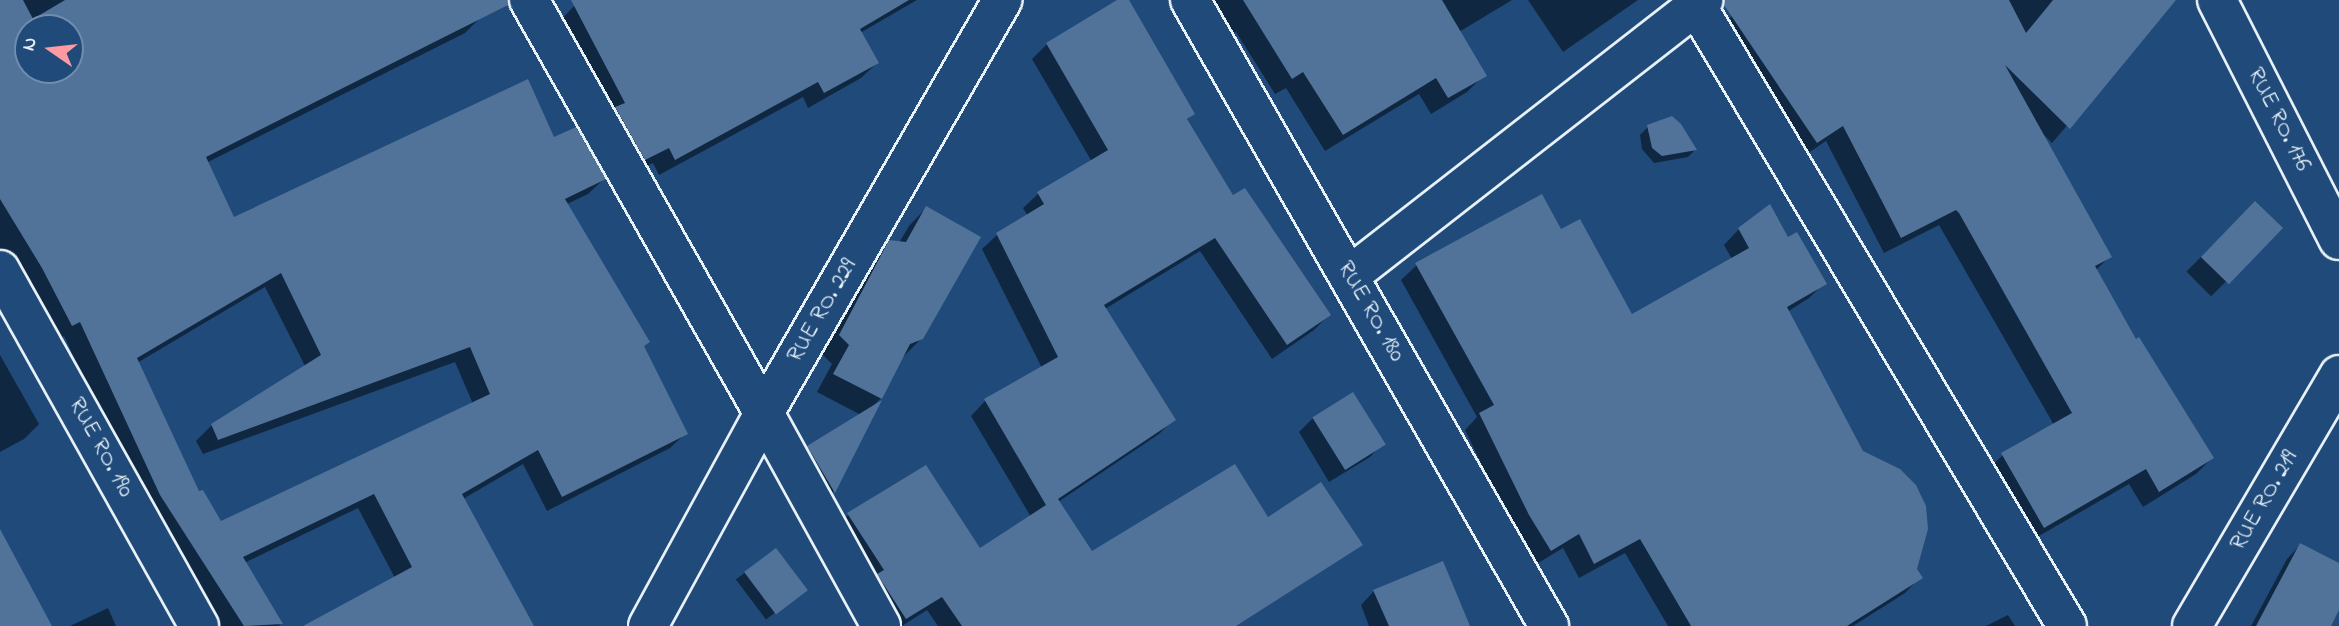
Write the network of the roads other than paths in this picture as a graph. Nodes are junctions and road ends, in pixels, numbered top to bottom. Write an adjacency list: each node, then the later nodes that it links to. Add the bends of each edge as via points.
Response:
1 (529, 0): 10 (street)
2 (1002, 0): 10 (street, RUE RO. 229)
3 (1190, 0): 8 (street, RUE RO. 180)
4 (2217, 0): 6 (street, RUE RO. 176)
5 (1700, 2): 8 (street); 15 (street)
6 (2339, 240)
7 (0, 270): 11 (street, RUE RO. 190)
8 (1349, 276): 14 (street, RUE RO. 180)
9 (2339, 375): 16 (street, RUE RO. 219)
10 (764, 413): 12 (street, RUE RO. 229); 13 (street)
11 (199, 626)
12 (648, 626)
13 (881, 626)
14 (1549, 626)
15 (2067, 626)
16 (2192, 626)

